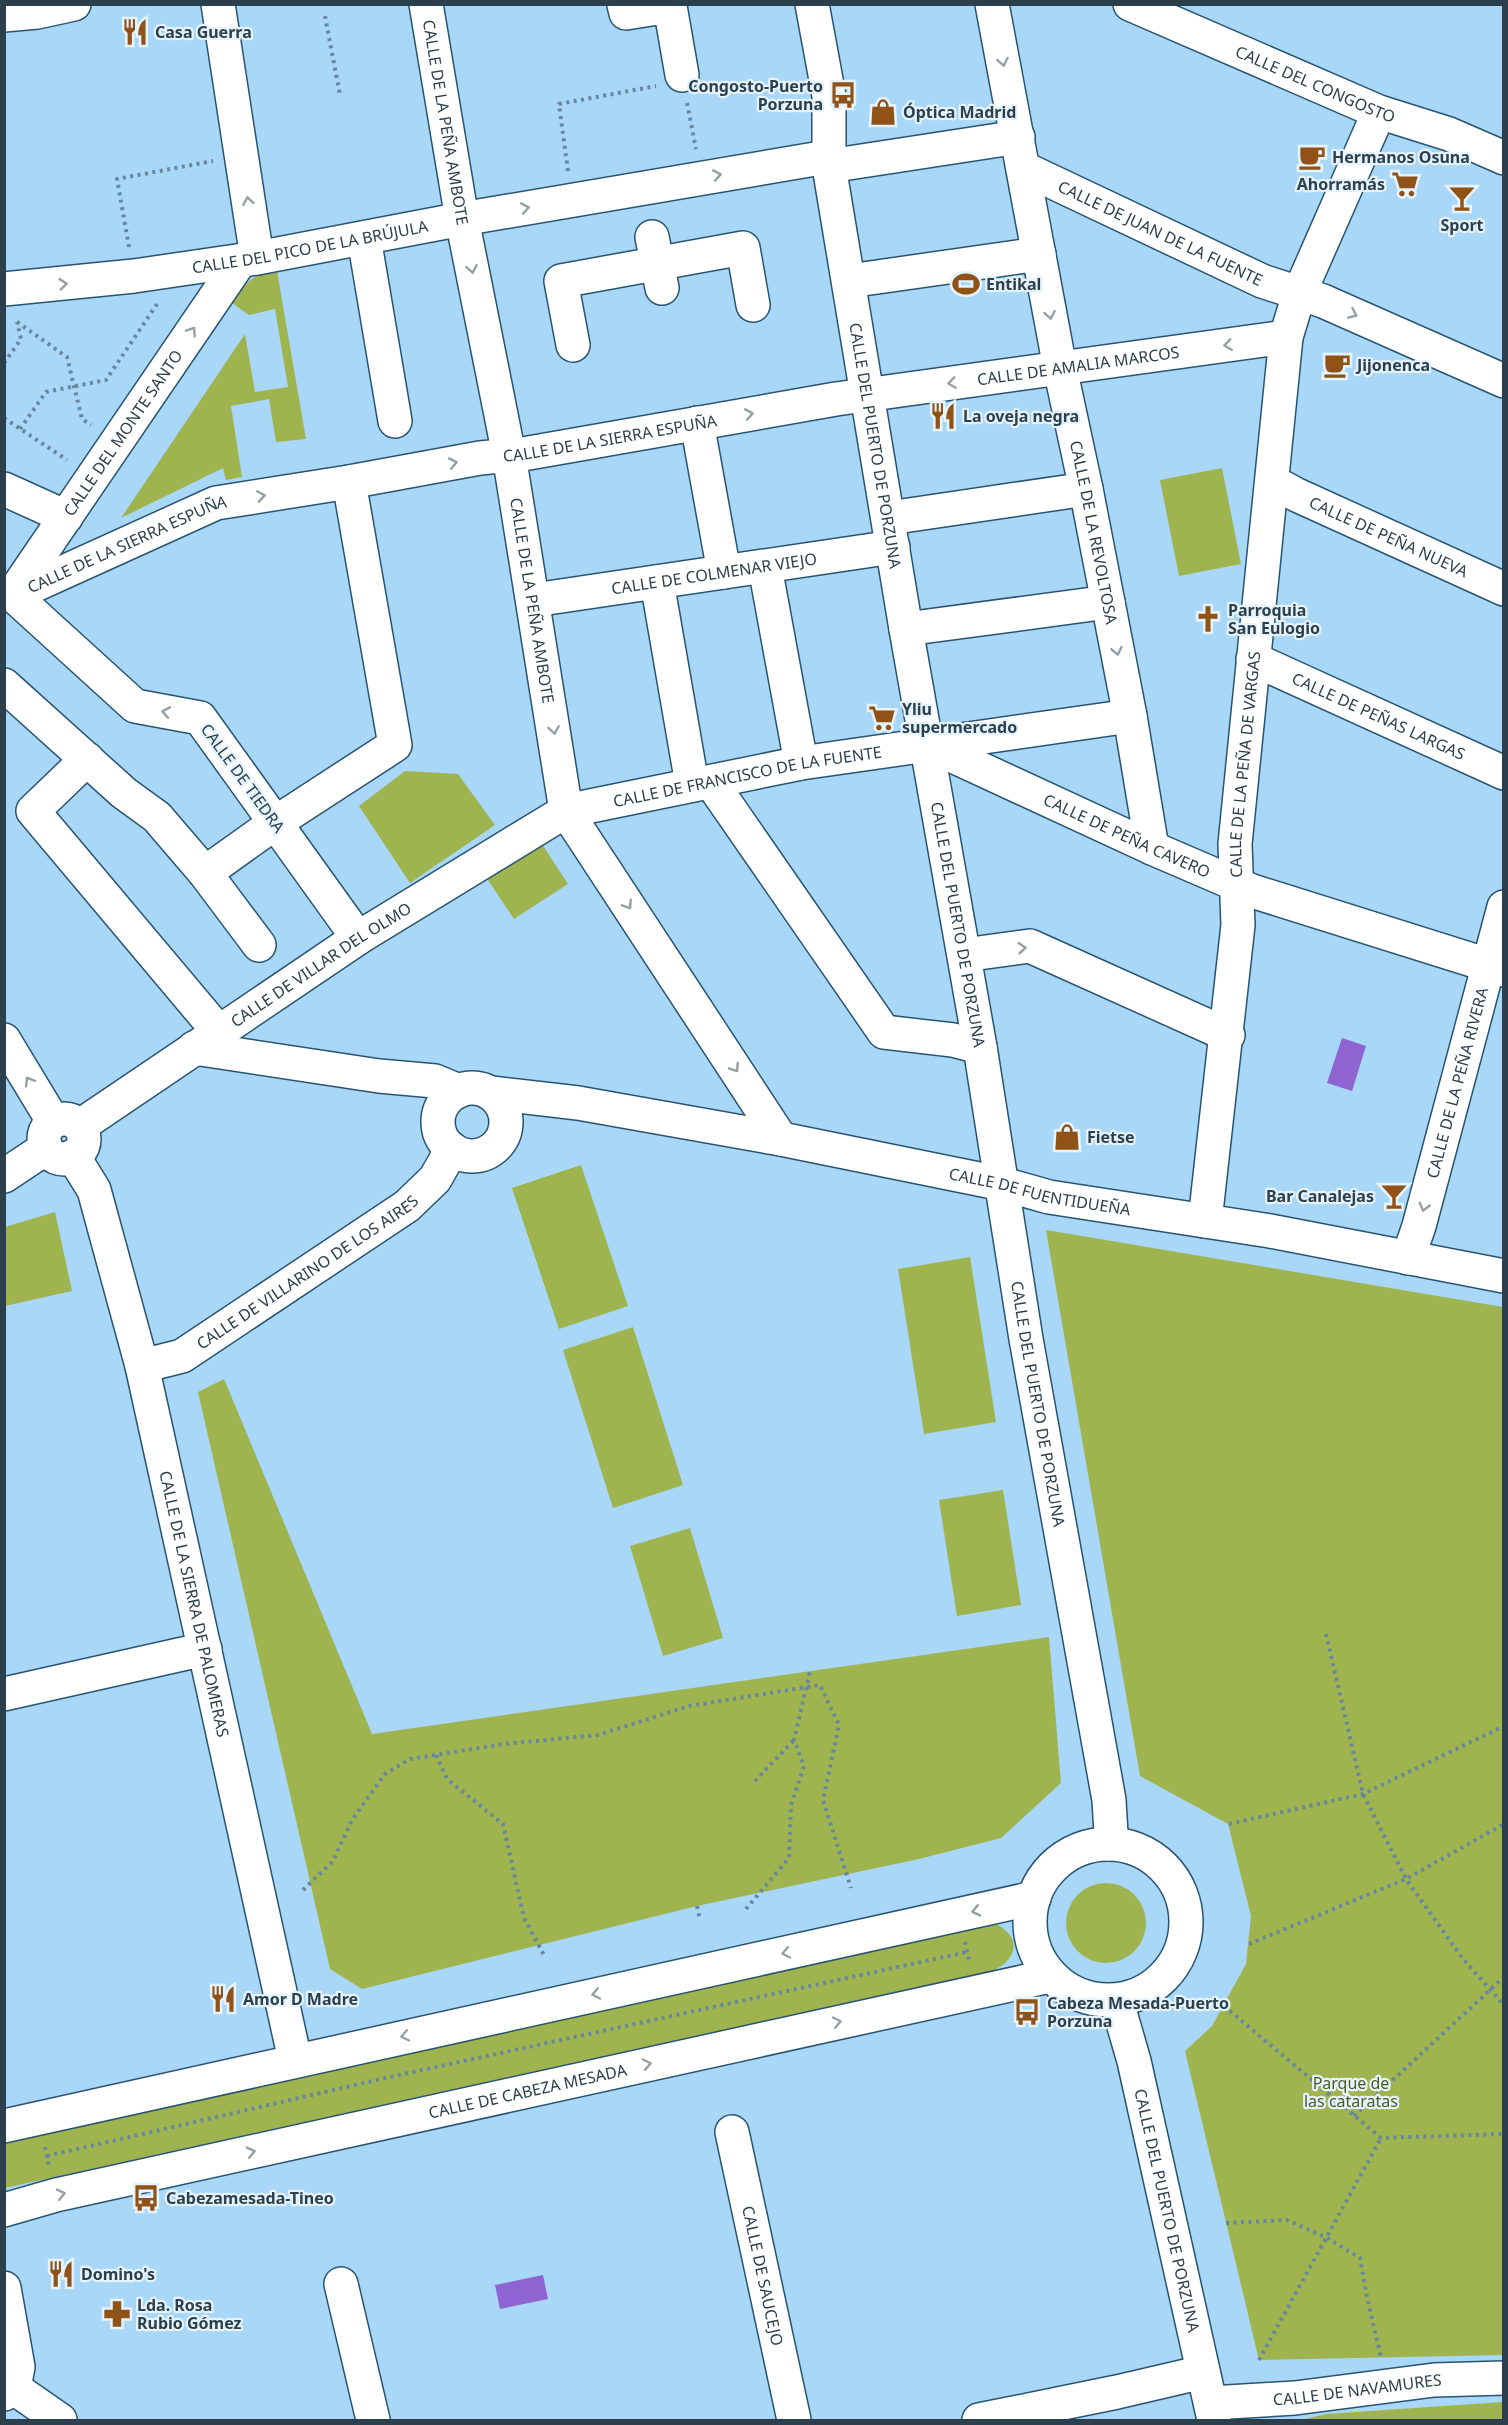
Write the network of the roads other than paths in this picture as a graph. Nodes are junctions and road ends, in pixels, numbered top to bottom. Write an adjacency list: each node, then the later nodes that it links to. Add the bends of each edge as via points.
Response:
1 (74, 4): 9 (street)
2 (218, 4): 18 (street, one-way to 2, via 241,156)
3 (426, 4): 15 (street, CALLE DE LA PEÑA AMBOTE)
4 (812, 4): 14 (street, CALLE DEL PUERTO DE PORZUNA, via 829,96)
5 (992, 4): 12 (street, CALLE DE LA REVOLTOSA, one-way to 12)
6 (1130, 4): 8 (street, CALLE DEL CONGOSTO)
7 (624, 5): 10 (street, via 626,13 670,6)
8 (1179, 14): 11 (street, CALLE DEL CONGOSTO)
9 (4, 15)
10 (676, 84)
11 (1379, 112): 13 (street, CALLE DEL CONGOSTO, via 1449,134); 21 (street, CALLE DE LA PEÑA DE VARGAS)
12 (1020, 153): 14 (street, CALLE DEL PICO DE LA BRÚJULA); 17 (street, CALLE DE LA REVOLTOSA); 21 (street, CALLE DE JUAN DE LA FUENTE, via 1262,280)
13 (1503, 158)
14 (828, 161): 15 (street, CALLE DEL PICO DE LA BRÚJULA, one-way to 14); 19 (street, CALLE DEL PUERTO DE PORZUNA)
15 (462, 219): 16 (street, CALLE DEL PICO DE LA BRÚJULA); 30 (street, CALLE DE LA PEÑA AMBOTE, one-way to 30)
16 (364, 238): 18 (street, CALLE DEL PICO DE LA BRÚJULA); 28 (street)
17 (1039, 254): 19 (street); 25 (street, CALLE DE LA REVOLTOSA, one-way to 25)
18 (239, 261): 20 (street, CALLE DEL PICO DE LA BRÚJULA, one-way to 18); 35 (street, CALLE DEL MONTE SANTO, one-way to 18)
19 (849, 281): 27 (street, CALLE DEL PUERTO DE PORZUNA)
20 (7, 289)
21 (1299, 294): 23 (street, CALLE DE LA PEÑA DE VARGAS); 26 (street, CALLE DE JUAN DE LA FUENTE, one-way to 26)
22 (753, 305): 24 (street, via 743,248 561,281)
23 (1286, 337): 25 (street, CALLE DE AMALIA MARCOS, one-way to 25); 32 (street, CALLE DE LA PEÑA DE VARGAS)
24 (573, 345)
25 (1060, 368): 27 (street, CALLE DE AMALIA MARCOS, one-way to 27); 34 (street, CALLE DE LA REVOLTOSA)
26 (1503, 381)
27 (869, 394): 29 (street, CALLE DE LA SIERRA ESPUÑA, one-way to 27); 36 (street, CALLE DEL PUERTO DE PORZUNA)
28 (395, 421)
29 (697, 423): 30 (street, CALLE DE LA SIERRA ESPUÑA); 38 (street)
30 (509, 455): 31 (street, CALLE DE LA SIERRA ESPUÑA, one-way to 30); 42 (street, CALLE DE LA PEÑA AMBOTE)
31 (349, 482): 41 (street, CALLE DE LA SIERRA ESPUÑA, one-way to 31, via 216,503); 54 (street, via 395,744)
32 (1273, 482): 40 (street, CALLE DE PEÑA NUEVA); 45 (street, CALLE DE LA PEÑA DE VARGAS)
33 (4, 489): 35 (street)
34 (1086, 489): 36 (street, CALLE DE COLMENAR VIEJO); 43 (street, CALLE DE LA REVOLTOSA)
35 (66, 517): 41 (street, CALLE DEL MONTE SANTO)
36 (891, 532): 37 (street, CALLE DE COLMENAR VIEJO); 44 (street, CALLE DEL PUERTO DE PORZUNA)
37 (765, 567): 38 (street, CALLE DE COLMENAR VIEJO); 50 (street)
38 (724, 572): 39 (street, CALLE DE COLMENAR VIEJO)
39 (657, 582): 42 (street, CALLE DE COLMENAR VIEJO); 52 (street)
40 (1503, 589)
41 (9, 600): 54 (street, CALLE DE TIEDRA, one-way to 41, via 200,718 135,706)
42 (534, 600): 53 (street, CALLE DE LA PEÑA AMBOTE, one-way to 53)
43 (1108, 602): 44 (street); 47 (street, CALLE DE LA REVOLTOSA, one-way to 47)
44 (906, 629): 48 (street, CALLE DEL PUERTO DE PORZUNA)
45 (1253, 659): 51 (street, CALLE DE PEÑAS LARGAS); 57 (street, CALLE DE LA PEÑA DE VARGAS, via 1235,844)
46 (4, 685): 49 (street)
47 (1130, 716): 48 (street, CALLE DE FRANCISCO DE LA FUENTE); 55 (street, CALLE DE LA REVOLTOSA)
48 (927, 744): 50 (street, CALLE DE FRANCISCO DE LA FUENTE); 55 (street, CALLE DE PEÑA CAVERO); 61 (street, CALLE DEL PUERTO DE PORZUNA)
49 (87, 759): 56 (street, via 156,816); 64 (street, via 33,811)
50 (801, 763): 52 (street, CALLE DE FRANCISCO DE LA FUENTE)
51 (1503, 773)
52 (702, 783): 53 (street, CALLE DE FRANCISCO DE LA FUENTE); 66 (street, via 884,1032)
53 (566, 811): 59 (street, CALLE DE VILLAR DEL OLMO); 72 (street, CALLE DE LA PEÑA AMBOTE, one-way to 72)
54 (275, 823): 56 (street); 59 (street, CALLE DE TIEDRA)
55 (1152, 849): 57 (street, CALLE DE PEÑA CAVERO)
56 (205, 873): 60 (street)
57 (1238, 884): 62 (street, CALLE DE PEÑA CAVERO); 63 (street, CALLE DE LA PEÑA DE VARGAS)
58 (1503, 907): 62 (street, CALLE DE LA PEÑA RIVERA)
59 (358, 938): 64 (street, CALLE DE VILLAR DEL OLMO)
60 (259, 945)
61 (964, 955): 63 (street, one-way to 63, via 1030,946); 66 (street, CALLE DEL PUERTO DE PORZUNA)
62 (1496, 967): 77 (street, CALLE DE LA PEÑA RIVERA, one-way to 77)
63 (1228, 1035): 76 (street, CALLE DE LA PEÑA DE VARGAS)
64 (206, 1040): 68 (street, via 379,1076 412,1094); 71 (street, CALLE DE VILLAR DEL OLMO)
65 (4, 1041): 71 (street, CALLE DE LA SIERRA DE PALOMERAS, one-way to 65)
66 (980, 1047): 75 (street, CALLE DEL PUERTO DE PORZUNA)
67 (491, 1094): 68 (street, via 470,1088); 69 (street, CALLE DE FUENTIDUEÑA); 70 (street, via 504,1108)
68 (449, 1102): 73 (street, via 441,1134)
69 (578, 1103): 70 (street, CALLE DE FUENTIDUEÑA); 72 (street, CALLE DE FUENTIDUEÑA)
70 (506, 1127): 73 (street, via 502,1138 486,1153 474,1156)
71 (63, 1138): 74 (street, CALLE DE VILLAR DEL OLMO); 79 (street, CALLE DE LA SIERRA DE PALOMERAS, via 94,1190)
72 (782, 1138): 75 (street, CALLE DE FUENTIDUEÑA)
73 (453, 1149): 79 (street, CALLE DE VILLARINO DE LOS AIRES, via 435,1179 407,1206 182,1356)
74 (4, 1176)
75 (1003, 1184): 76 (street, CALLE DE FUENTIDUEÑA, via 1076,1202); 82 (street, CALLE DEL PUERTO DE PORZUNA, via 1026,1339 1109,1800)
76 (1205, 1221): 77 (street, CALLE DE FUENTIDUEÑA)
77 (1408, 1258): 78 (street, CALLE DE FUENTIDUEÑA)
78 (1503, 1276)
79 (142, 1366): 80 (street, CALLE DE LA SIERRA DE PALOMERAS)
80 (205, 1649): 81 (street); 86 (street, CALLE DE LA SIERRA DE PALOMERAS)
81 (4, 1694)
82 (1108, 1844): 83 (street, via 1084,1848 1062,1859 1045,1876); 85 (street, via 1133,1848 1156,1860 1174,1879 1184,1903 1186,1929 1180,1954 1165,1976 1144,1992)
83 (1034, 1898): 84 (street, via 1031,1939); 86 (street, one-way to 86)
84 (1050, 1976): 85 (street, via 1070,1991 1094,1999); 89 (street, CALLE DE CABEZA MESADA, one-way to 84, via 56,2195)
85 (1119, 2000): 93 (street, CALLE DEL PUERTO DE PORZUNA)
86 (295, 2060): 87 (street)
87 (4, 2126)
88 (732, 2132): 99 (street, CALLE DE SAUCEJO)
89 (4, 2210)
90 (341, 2284): 98 (street)
91 (4, 2288): 92 (street)
92 (10, 2338): 95 (street, via 18,2367)
93 (1203, 2372): 96 (street, CALLE DEL PUERTO DE PORZUNA); 100 (street)
94 (1503, 2378): 96 (street, CALLE DE NAVAMURES, via 1434,2380)
95 (9, 2391): 97 (street)
96 (1213, 2412)
97 (60, 2421)
98 (373, 2421)
99 (794, 2421)
100 (979, 2421)

